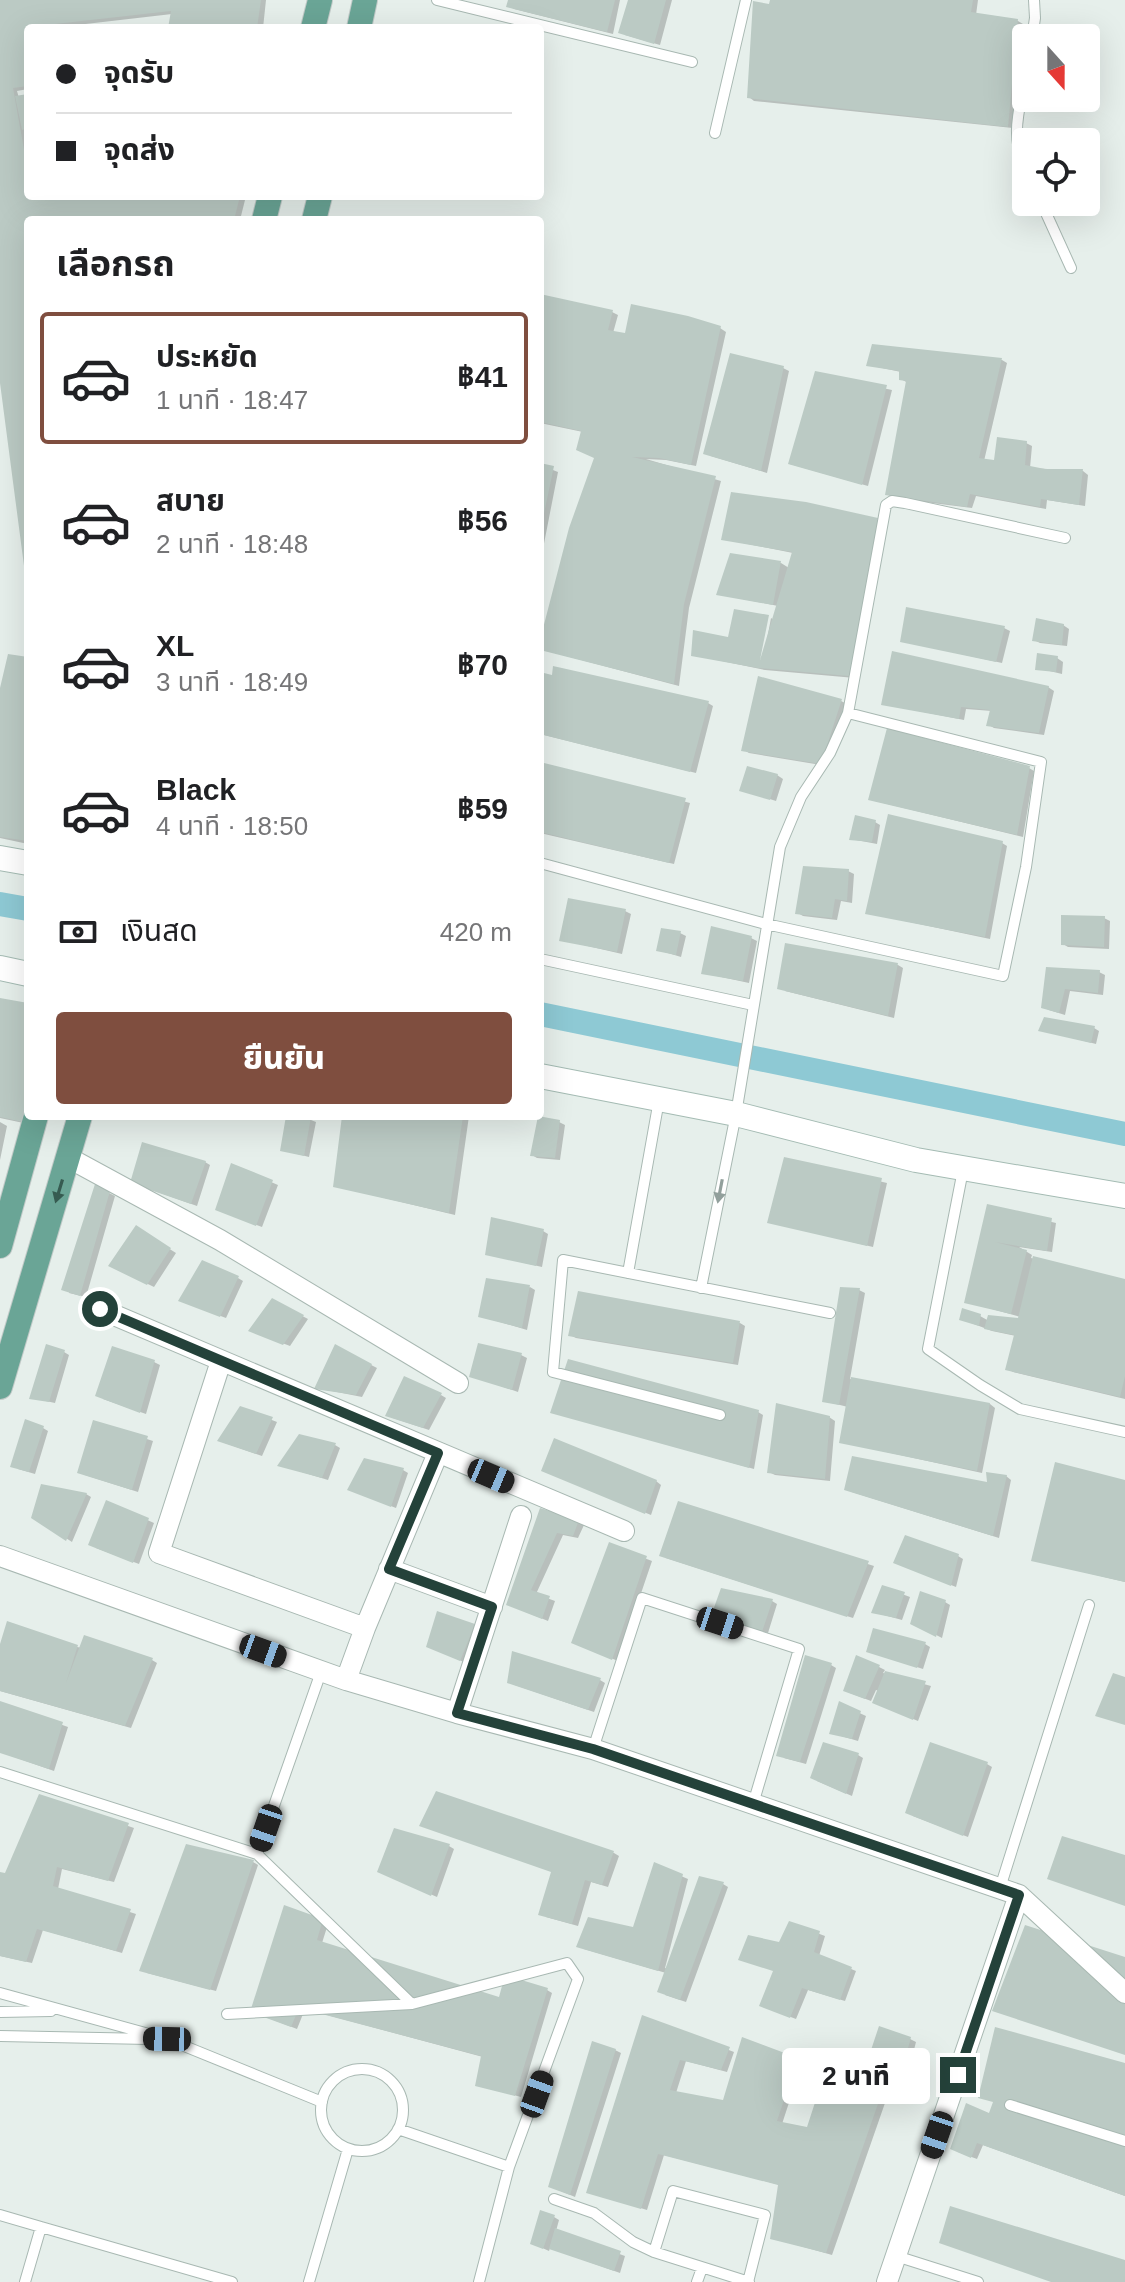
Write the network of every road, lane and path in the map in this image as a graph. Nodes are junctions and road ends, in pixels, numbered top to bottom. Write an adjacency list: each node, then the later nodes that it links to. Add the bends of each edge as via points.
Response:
1 (320, 0): 6 (main road)
2 (365, 0): 7 (main road)
3 (437, 0): 8 (lane)
4 (746, 0): 12 (lane)
5 (1034, 0): 9 (lane)
6 (314, 24)
7 (360, 24)
8 (536, 24)
9 (1034, 24)
10 (544, 26): 11 (lane)
11 (692, 62)
12 (715, 133)
13 (1047, 216): 14 (lane)
14 (1071, 268)
15 (1065, 538): 16 (lane, via 905,503 886,505)
16 (848, 713): 20 (lane, via 780,847); 20 (lane, via 1041,762 1003,976)
17 (0, 858): 18 (street)
18 (24, 862)
19 (544, 864): 20 (lane)
20 (766, 924): 24 (lane)
21 (544, 960): 24 (lane)
22 (0, 968): 23 (street)
23 (24, 973)
24 (752, 1011): 27 (lane)
25 (544, 1077): 26 (street)
26 (659, 1100): 27 (street); 35 (lane)
27 (737, 1104): 31 (street, via 916,1160); 36 (lane, one-way to 36)
28 (35, 1120): 33 (main road)
29 (79, 1120): 30 (main road)
30 (69, 1158): 40 (street, via 220,1240); 41 (main road, one-way to 41)
31 (963, 1168): 32 (street); 43 (lane, via 928,1349 1020,1409)
32 (1125, 1196)
33 (6, 1201): 34 (main road)
34 (0, 1246)
35 (628, 1273): 36 (lane); 42 (lane, via 563,1260 553,1372)
36 (701, 1288): 38 (lane)
37 (100, 1309): 39 (street)
38 (830, 1313)
39 (221, 1361): 44 (street); 51 (street, via 159,1553)
40 (458, 1383)
41 (0, 1387)
42 (720, 1415)
43 (1125, 1432)
44 (438, 1453): 46 (street); 48 (street)
45 (521, 1516): 50 (street)
46 (624, 1531)
47 (0, 1556): 52 (street)
48 (389, 1569): 50 (street); 51 (street)
49 (1089, 1605): 59 (lane)
50 (492, 1607): 54 (street)
51 (365, 1628): 53 (street)
52 (321, 1672): 53 (street); 58 (lane)
53 (346, 1680): 54 (street)
54 (457, 1713): 55 (street)
55 (593, 1749): 57 (street); 57 (lane, via 642,1598 799,1649)
56 (0, 1772): 58 (lane)
57 (753, 1804): 59 (street)
58 (257, 1854): 62 (lane)
59 (1010, 1891): 61 (street); 78 (street)
60 (0, 1993): 63 (lane)
61 (1125, 1993)
62 (412, 2004): 65 (lane); 73 (lane, via 567,1963 578,1979)
63 (61, 2011): 64 (lane); 67 (lane)
64 (0, 2012)
65 (227, 2014)
66 (0, 2036): 67 (lane)
67 (167, 2039): 68 (lane)
68 (322, 2102): 70 (lane, via 342,2075 376,2072 401,2095); 72 (lane, via 329,2135)
69 (1010, 2105): 71 (lane)
70 (398, 2129): 72 (lane, via 382,2146); 73 (lane)
71 (1125, 2141)
72 (348, 2149): 82 (lane)
73 (509, 2167): 83 (lane)
74 (554, 2199): 77 (lane, via 594,2213)
75 (0, 2215): 76 (lane)
76 (41, 2227): 80 (lane); 81 (lane)
77 (654, 2252): 79 (lane); 85 (lane, via 673,2191 765,2215)
78 (896, 2256): 86 (street); 87 (lane)
79 (702, 2268): 84 (lane); 85 (lane)
80 (25, 2282)
81 (232, 2282)
82 (309, 2282)
83 (479, 2282)
84 (697, 2282)
85 (748, 2282)
86 (887, 2282)
87 (978, 2282)

